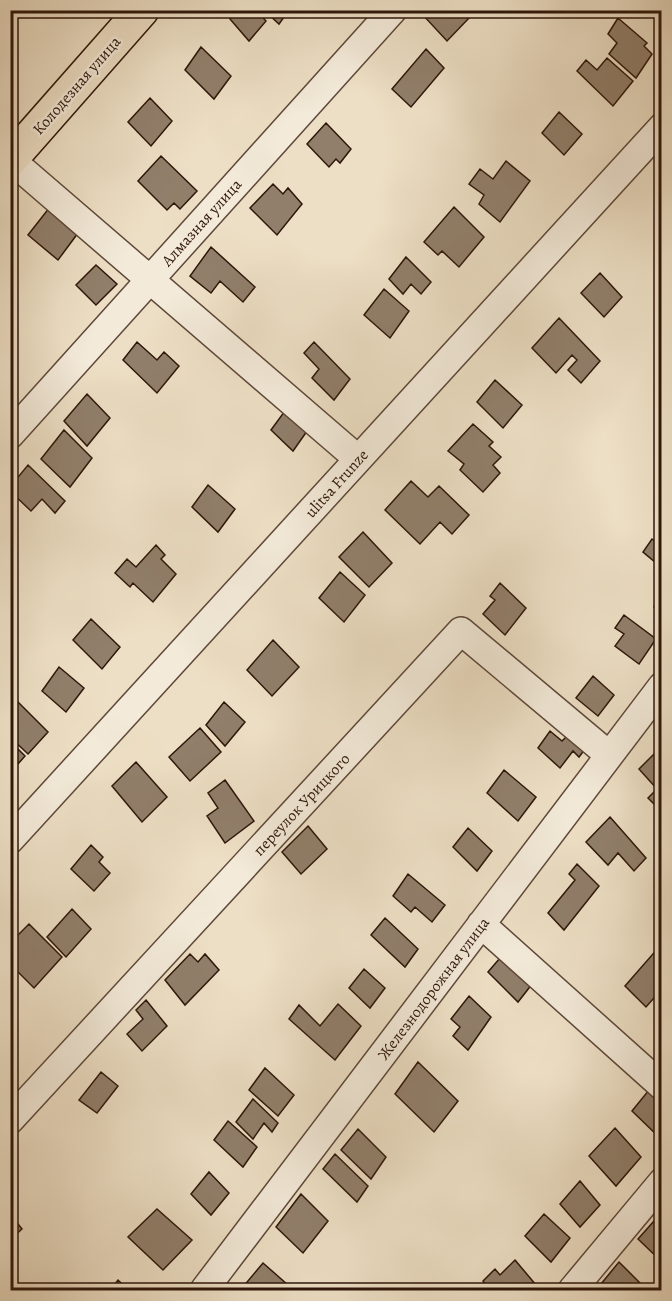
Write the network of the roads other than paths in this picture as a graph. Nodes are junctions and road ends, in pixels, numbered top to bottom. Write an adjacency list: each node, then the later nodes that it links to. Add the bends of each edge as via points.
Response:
1 (142, 10): 4 (main road, Колодезная улица)
2 (393, 10): 5 (street, Алмазная улица)
3 (656, 146): 7 (street, ulitsa Frunze)
4 (11, 160): 5 (street)
5 (149, 279): 6 (street, Алмазная улица); 7 (street)
6 (10, 435)
7 (358, 459): 10 (street, ulitsa Frunze)
8 (662, 686): 9 (street, Железнодорожная улица)
9 (609, 755): 11 (street, Железнодорожная улица); 13 (street, переулок Урицкого, via 461,631)
10 (10, 840)
11 (481, 924): 12 (street); 15 (street, Железнодорожная улица)
12 (662, 1086)
13 (10, 1119)
14 (662, 1182): 16 (street)
15 (204, 1290)
16 (572, 1290)

